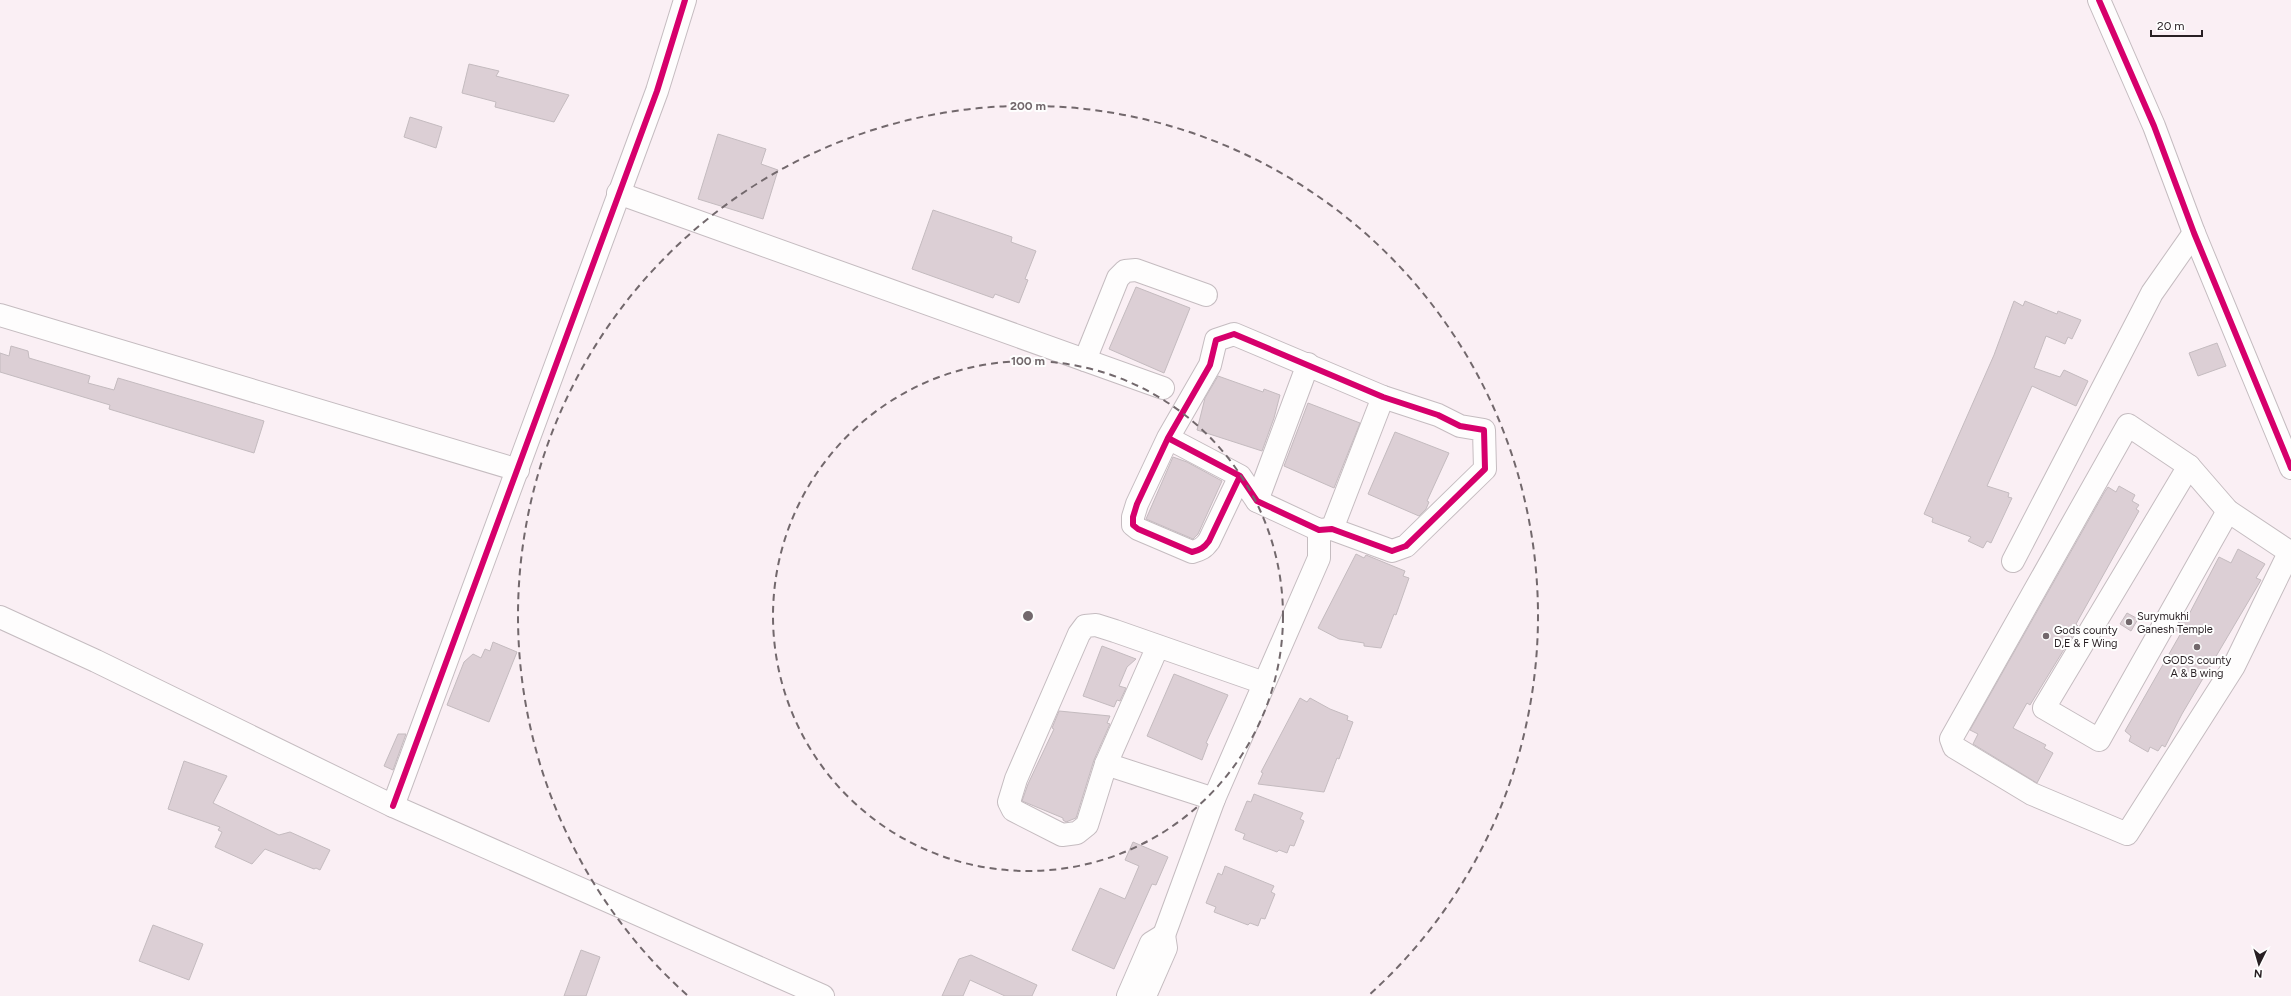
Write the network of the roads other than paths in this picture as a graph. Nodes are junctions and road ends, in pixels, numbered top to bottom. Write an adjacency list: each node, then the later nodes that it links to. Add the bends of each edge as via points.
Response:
1 (685, 0): 3 (street, via 658,91)
2 (2099, 0): 4 (street, via 2154,126)
3 (618, 192): 7 (street); 14 (street)
4 (2194, 233): 13 (street); 20 (street, via 2152,293)
5 (1206, 295): 7 (street, via 1136,270 1125,271 1118,278)
6 (0, 315): 14 (street)
7 (1085, 360): 9 (street)
8 (1308, 364): 10 (street); 11 (street, via 1234,334 1216,340 1210,366); 16 (street)
9 (1163, 388)
10 (1383, 396): 18 (street); 18 (street, via 1460,426 1484,430 1485,469 1401,549 1392,551)
11 (1168, 438): 15 (street); 15 (street, via 1133,517 1134,525 1138,529 1192,552 1199,551 1209,541)
12 (2189, 466): 17 (street); 17 (street, via 2044,708 2099,740); 19 (street, via 2128,425 1951,739 1954,748 2032,794 2127,834 2234,666)
13 (2291, 468)
14 (518, 470): 26 (street)
15 (1240, 476): 16 (street)
16 (1257, 501): 18 (street)
17 (2228, 511): 19 (street)
18 (1325, 530): 23 (street, via 1319,558)
19 (2290, 553)
20 (2013, 561)
21 (0, 617): 26 (street)
22 (1158, 646): 23 (street); 24 (street); 24 (street, via 1096,625 1085,626 1079,634 1016,779 1009,802 1013,810 1062,835 1077,832 1087,825)
23 (1264, 683): 25 (street)
24 (1106, 764): 25 (street)
25 (1214, 799): 27 (street)
26 (393, 806): 28 (street)
27 (1164, 935): 29 (street, via 1151,943); 30 (street, via 1166,948)
28 (823, 996)
29 (1128, 996)
30 (1145, 996)

